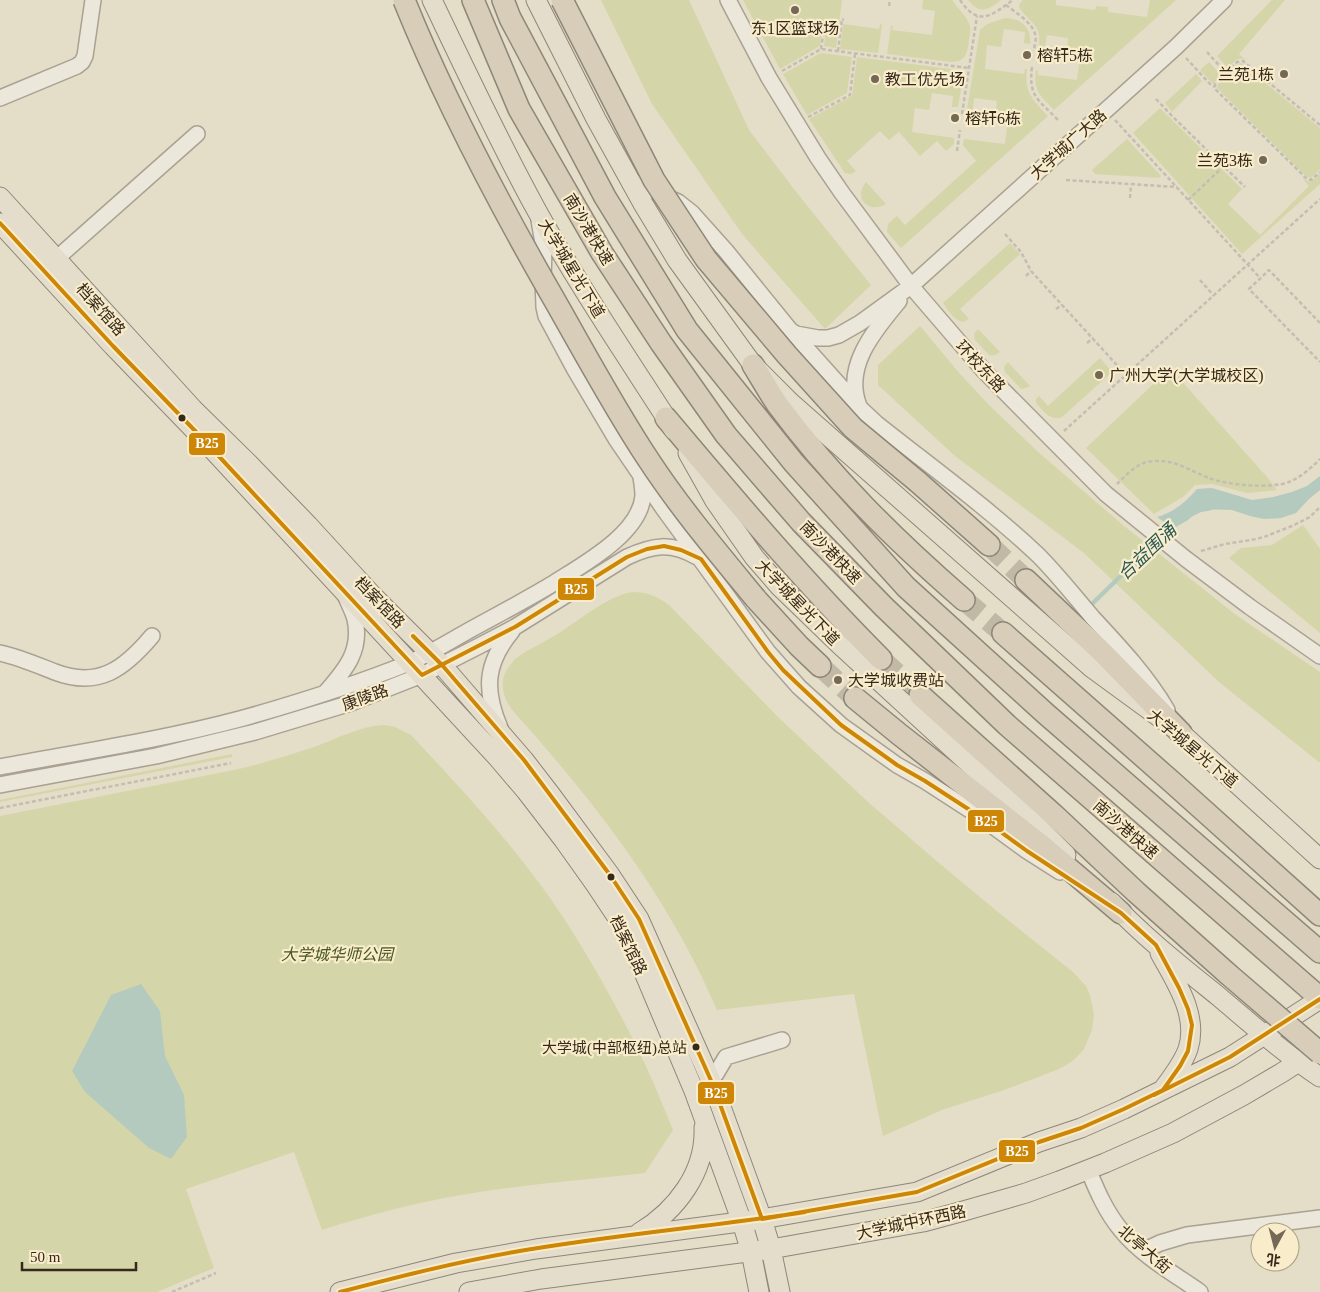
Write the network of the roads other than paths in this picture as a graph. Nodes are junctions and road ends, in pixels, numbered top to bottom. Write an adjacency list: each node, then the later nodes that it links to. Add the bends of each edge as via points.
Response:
1 (93, 0): 10 (street, via 84,59)
2 (404, 0): 35 (highway, bridge, via 442,89 489,183 648,460 756,599)
3 (432, 0): 14 (main road, 大学城星光下道, via 497,136)
4 (473, 0): 49 (highway, 南沙港快速, via 520,109 602,253 726,435 801,522 1007,725)
5 (504, 0): 48 (highway, 南沙港快速, via 510,18 605,197 686,330 794,463 906,586 1046,714)
6 (536, 0): 12 (main road, 大学城星光下道)
7 (562, 0): 23 (highway, bridge, via 654,180 706,259 853,428)
8 (728, 0): 17 (street, 环校东路, via 796,123 842,193)
9 (1224, 0): 17 (street, 大学城广大路)
10 (0, 98)
11 (197, 134): 16 (street)
12 (630, 180): 18 (street, via 678,202 692,213); 19 (main road, 大学城星光下道, via 677,260)
13 (0, 197): 16 (main road, 档案馆路)
14 (538, 211): 21 (main road, 大学城星光下道); 22 (street, via 544,249 546,316 575,370)
15 (0, 223): 26 (main road, 档案馆路)
16 (56, 259): 33 (main road, 档案馆路, via 193,409)
17 (911, 286): 18 (street, 大学城广大路, via 839,335 818,338); 20 (street, 大学城广大路, via 875,332 856,366 854,389); 32 (street, 环校东路, via 984,371 1106,494 1257,612)
18 (790, 330): 20 (street)
19 (753, 365): 27 (highway, via 776,402 841,482 872,516); 40 (main road, 大学城星光下道, via 791,403 1092,668)
20 (860, 408): 40 (street, via 986,510 1043,561 1156,692)
21 (666, 418): 34 (highway, via 788,560); 45 (main road, 大学城星光下道, via 715,502 780,587 1036,825)
22 (641, 476): 24 (street); 33 (street, 康陵路, via 643,497 638,513 618,538 593,558)
23 (989, 545)
24 (700, 559): 28 (street, 康陵路, via 667,546 641,550); 45 (street, via 783,670 840,725)
25 (1026, 580): 40 (highway)
26 (344, 591): 36 (main road, 档案馆路); 37 (street, via 355,619 354,649 344,672)
27 (964, 600)
28 (515, 627): 33 (street, 康陵路); 41 (street, via 501,644 489,683 494,714)
29 (1003, 633): 46 (highway)
30 (152, 636): 31 (street, via 122,666 92,678 64,675)
31 (0, 653)
32 (1320, 656)
33 (435, 659): 36 (street, 康陵路); 41 (main road, 档案馆路)
34 (881, 660)
35 (820, 666)
36 (416, 668): 37 (street, 康陵路); 43 (street, 康陵路, via 351,703 255,732 156,756); 58 (main road, 档案馆路, via 526,791 627,932)
37 (326, 692): 42 (street, 康陵路, via 194,730)
38 (920, 695): 53 (highway, bridge, via 1181,933)
39 (855, 698): 45 (highway)
40 (1181, 733): 44 (main road, 大学城星光下道)
41 (504, 736): 56 (main road, 档案馆路, via 552,795 639,919)
42 (0, 767)
43 (0, 785)
44 (1320, 859)
45 (1121, 912): 47 (main road, 大学城星光下道)
46 (1320, 915)
47 (1156, 945): 50 (main road, 大学城星光下道); 57 (main road, via 1179,988 1192,1025 1188,1051)
48 (1320, 952)
49 (1320, 998): 50 (main road, 大学城中环西路)
50 (1263, 1035): 54 (main road, 大学城星光下道); 57 (main road, 大学城中环西路, via 1230,1057)
51 (782, 1040): 56 (street, via 726,1057)
52 (1320, 1047): 54 (main road, 大学城中环西路)
53 (1320, 1053)
54 (1298, 1062): 55 (main road, 大学城星光下道); 59 (main road, 大学城中环西路, via 1173,1133)
55 (1320, 1077)
56 (711, 1082): 61 (main road, 档案馆路)
57 (1163, 1090): 61 (main road, 大学城中环西路, via 1081,1128 917,1192)
58 (703, 1116): 62 (main road, 档案馆路); 63 (main road, via 700,1158 689,1185 670,1210)
59 (1088, 1169): 64 (main road, 大学城中环西路, via 1026,1193 922,1222); 65 (street, 北亭大街, via 1112,1218)
60 (1320, 1218): 65 (street, via 1187,1235)
61 (762, 1220): 62 (main road, 大学城中环西路); 64 (main road, 档案馆路)
62 (742, 1222): 63 (main road, 大学城中环西路); 66 (main road, 档案馆路)
63 (636, 1235): 67 (main road, 大学城中环西路, via 471,1260)
64 (771, 1249): 66 (main road, 大学城中环西路); 70 (main road, 档案馆路)
65 (1143, 1251): 71 (street, 北亭大街)
66 (751, 1252): 68 (main road, 大学城中环西路, via 541,1279); 69 (main road, 档案馆路)
67 (340, 1292)
68 (469, 1292)
69 (759, 1292)
70 (780, 1292)
71 (1200, 1292)

